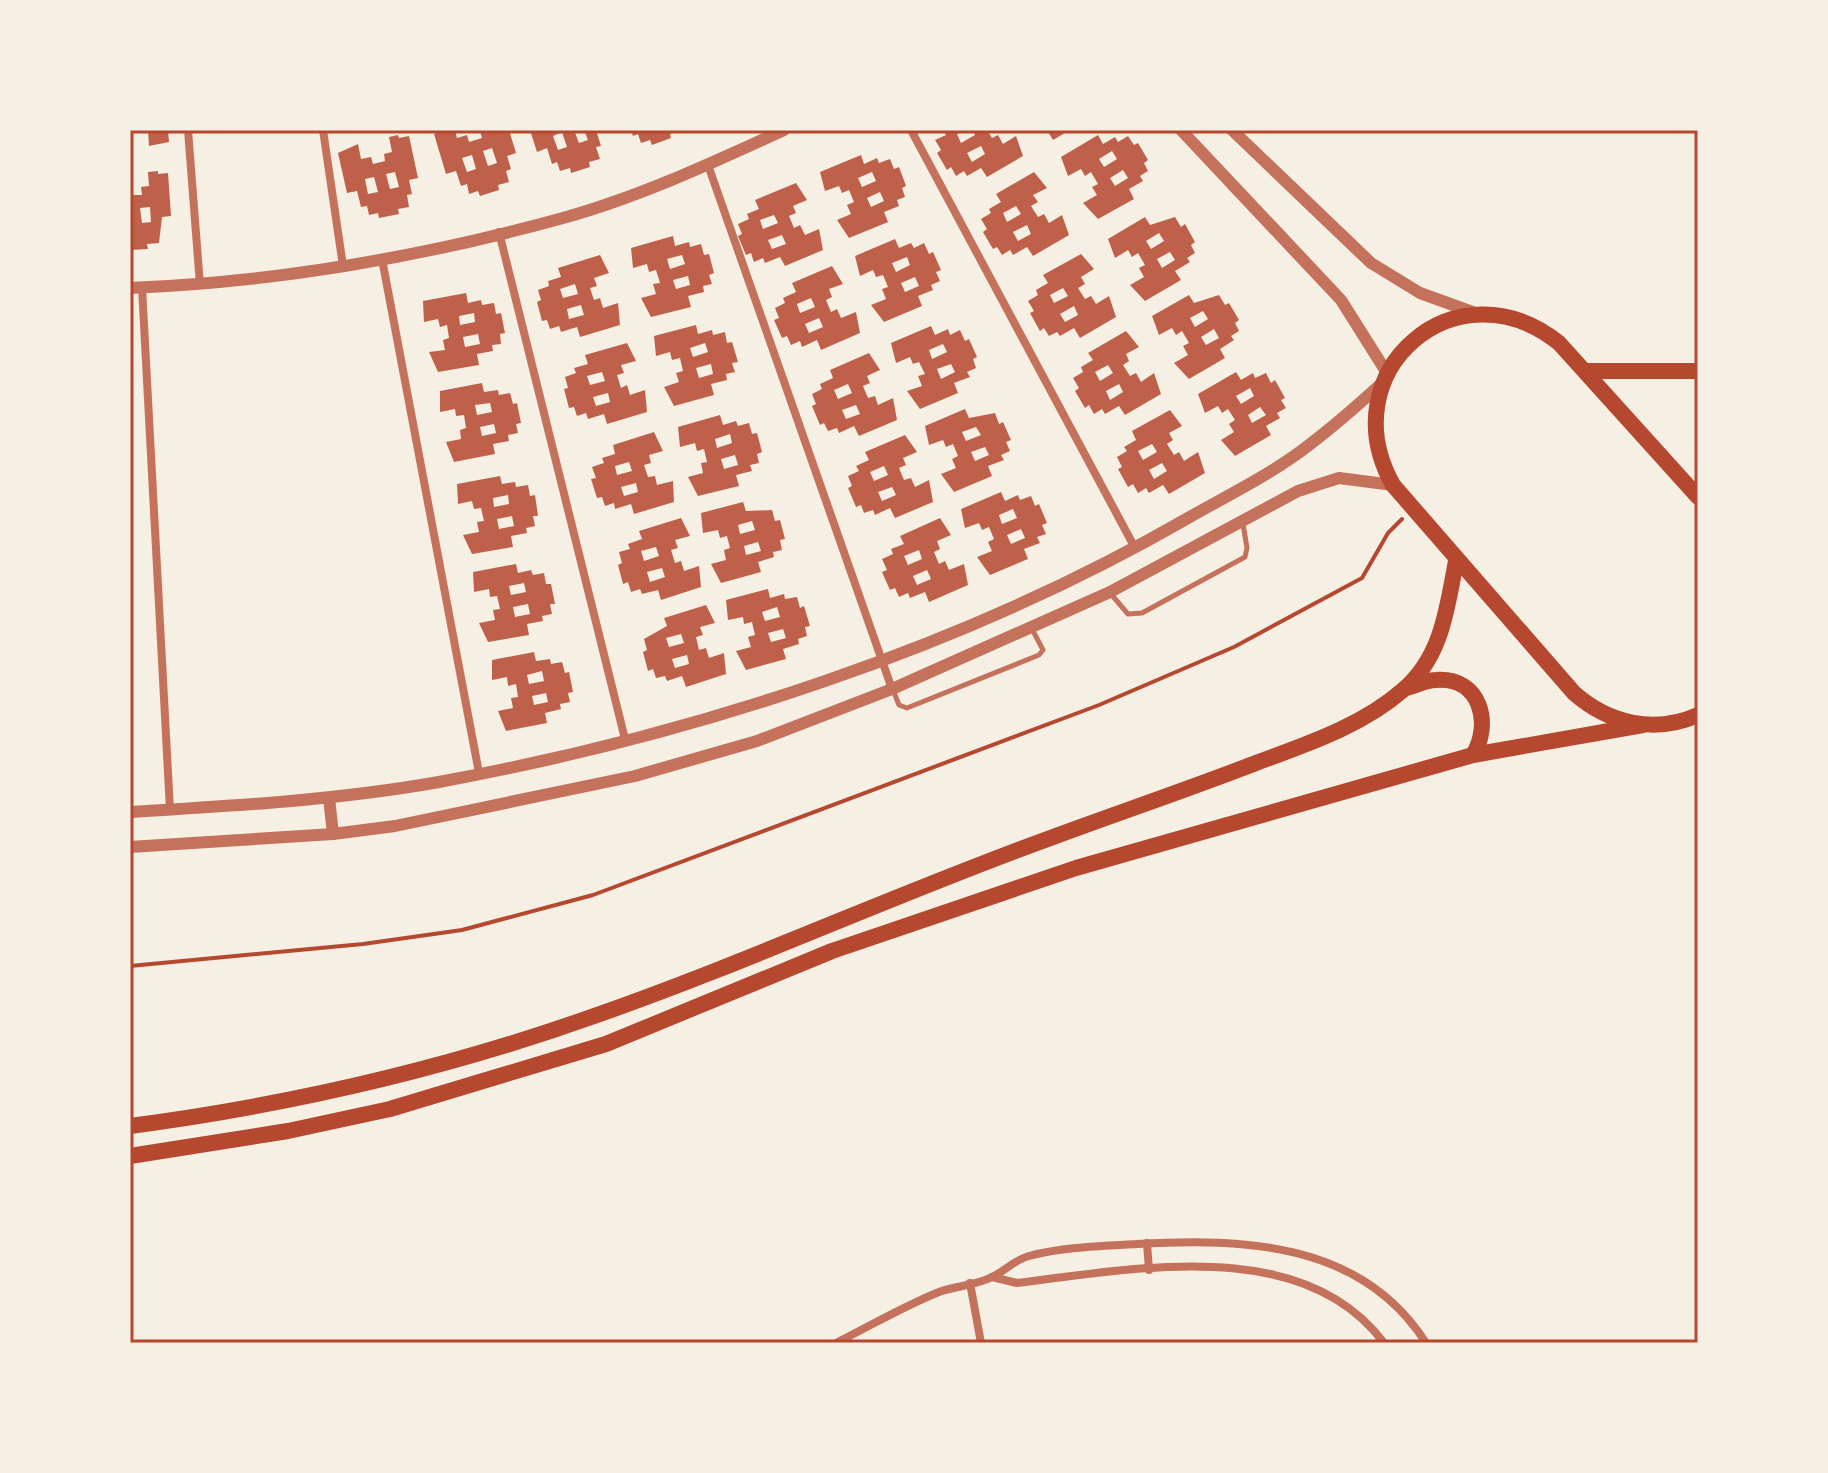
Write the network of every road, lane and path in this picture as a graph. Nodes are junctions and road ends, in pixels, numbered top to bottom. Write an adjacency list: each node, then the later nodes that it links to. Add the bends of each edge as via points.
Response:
1 (188, 130): 11 (street)
2 (323, 130): 10 (street)
3 (784, 130): 7 (street)
4 (911, 130): 21 (street)
5 (1181, 130): 16 (street, via 1341,300)
6 (1232, 130): 13 (street, via 1371,263 1420,293)
7 (708, 165): 8 (street, via 562,218); 25 (street)
8 (499, 232): 9 (street); 30 (street)
9 (382, 259): 10 (street); 32 (street)
10 (343, 266): 11 (street)
11 (200, 285): 12 (street)
12 (136, 288): 34 (street)
13 (1478, 314): 14 (main road, via 1530,323); 16 (main road, via 1424,331)
14 (1588, 371): 15 (main road); 18 (main road)
15 (1698, 371)
16 (1384, 379): 17 (main road, via 1375,436); 21 (street, via 1301,451)
17 (1393, 485): 19 (main road); 20 (street, via 1339,478 1298,491)
18 (1698, 497)
19 (1413, 509): 22 (main road); 38 (path, via 1388,533 1362,578 1234,647 1099,705 593,895 462,930)
20 (1242, 521): 23 (street); 23 (lane, via 1245,557 1142,613 1128,614)
21 (1135, 548): 25 (street, via 994,616)
22 (1456, 561): 26 (main road, via 1439,637 1430,659); 29 (main road, via 1585,703)
23 (1110, 592): 24 (street)
24 (1032, 628): 27 (street); 27 (lane, via 1043,647 1039,655 907,708 899,705)
25 (882, 659): 27 (street); 30 (street)
26 (1406, 688): 31 (main road, via 1435,680 1470,691 1485,724); 39 (main road, via 1378,710 1299,747 898,895 585,1019 487,1052 286,1102)
27 (892, 689): 36 (street, via 757,741 635,776 490,808)
28 (1698, 715): 29 (main road)
29 (1643, 725): 31 (main road)
30 (625, 739): 32 (street)
31 (1473, 755): 40 (main road, via 961,904 606,1044 390,1109)
32 (479, 773): 33 (street)
33 (329, 798): 34 (street); 36 (street)
34 (170, 810): 35 (street)
35 (130, 812)
36 (333, 834): 37 (street)
37 (130, 847)
38 (130, 966)
39 (130, 1126)
40 (130, 1156)
41 (1147, 1243): 42 (street); 43 (street, via 1029,1256); 48 (street, via 1251,1243 1309,1256 1383,1295)
42 (1149, 1270): 43 (street, via 1017,1283); 47 (street, via 1247,1270 1296,1279 1341,1300)
43 (992, 1277): 44 (street)
44 (970, 1283): 45 (street, via 939,1292); 46 (street)
45 (836, 1343)
46 (981, 1343)
47 (1384, 1343)
48 (1426, 1343)

